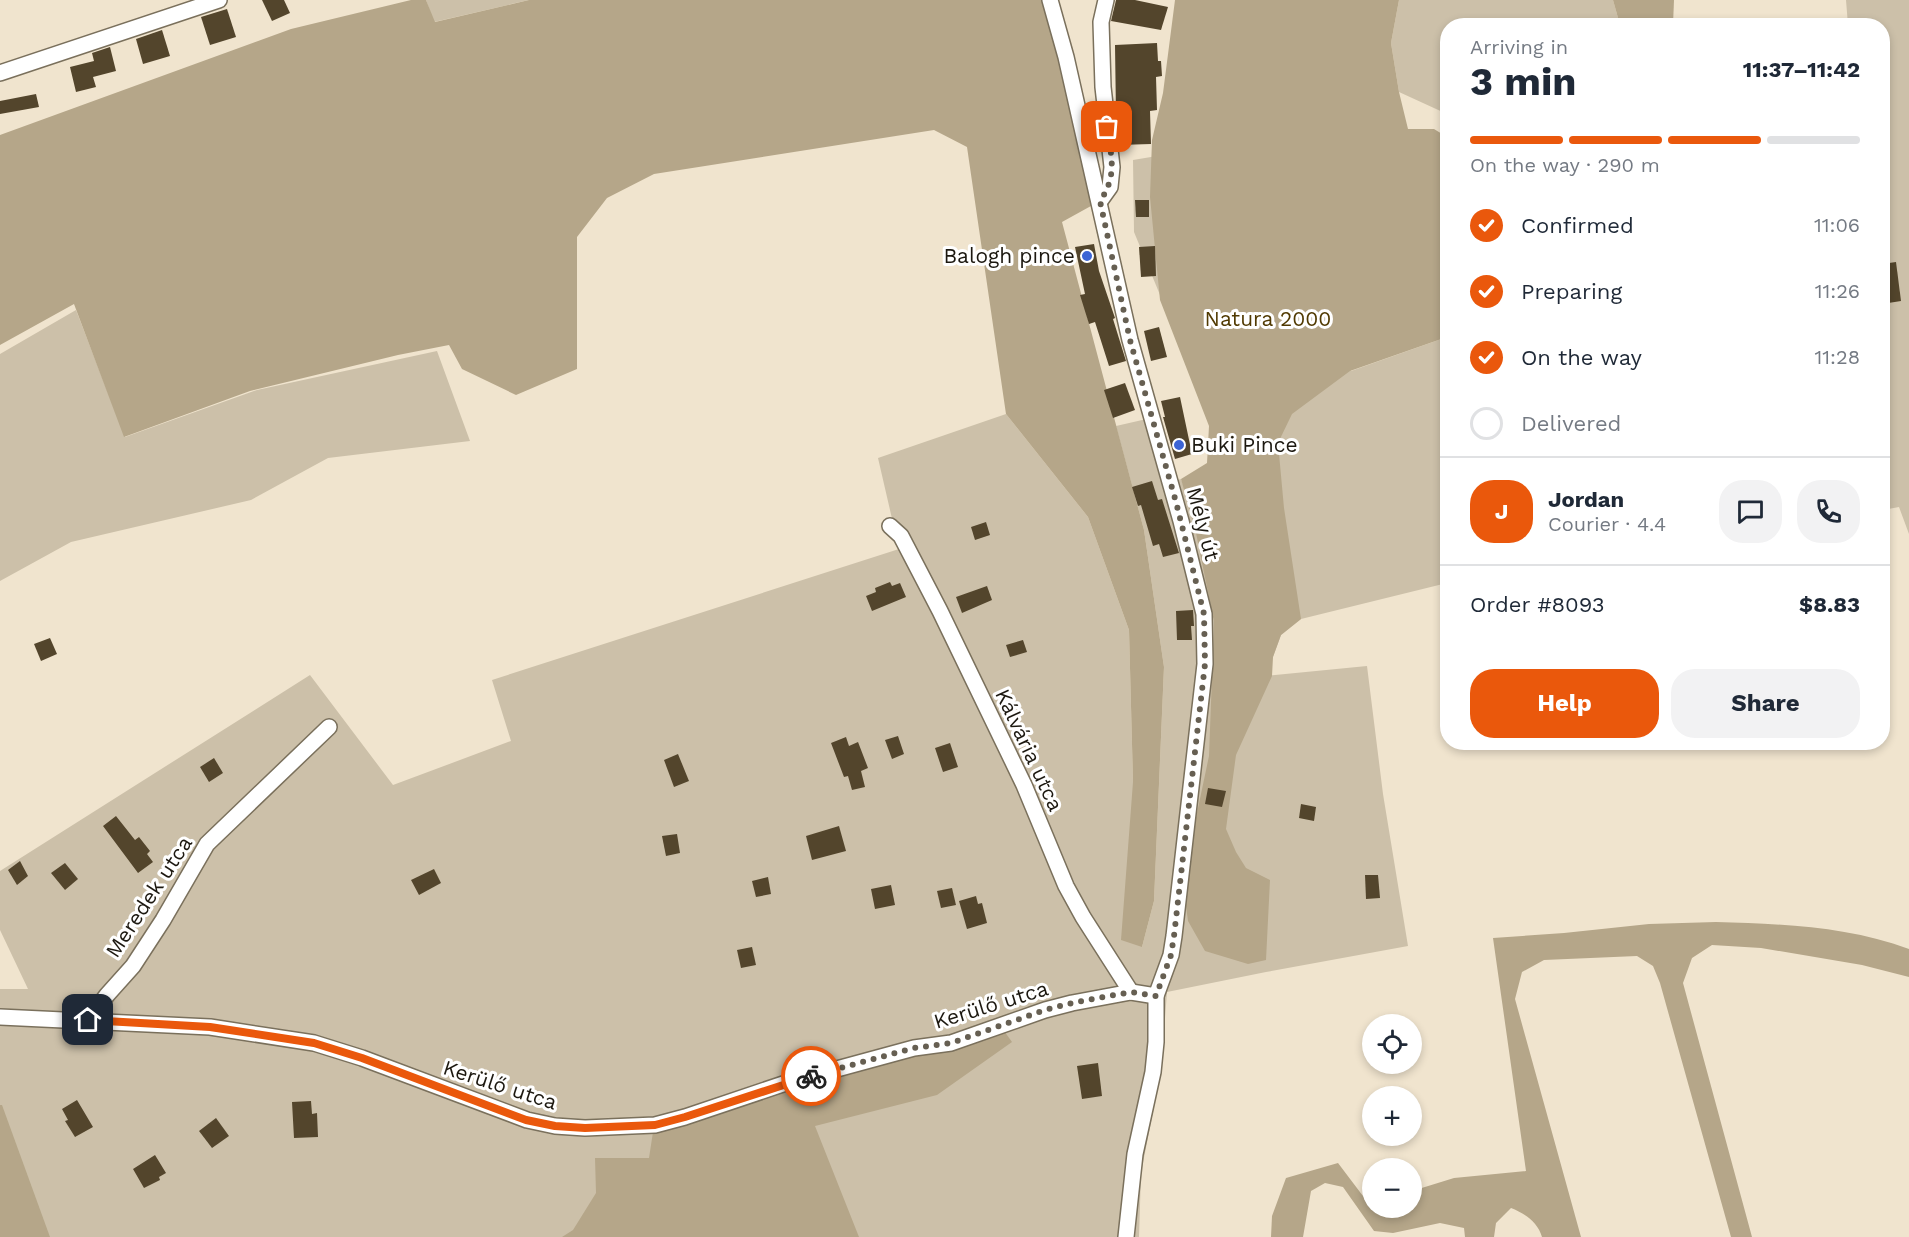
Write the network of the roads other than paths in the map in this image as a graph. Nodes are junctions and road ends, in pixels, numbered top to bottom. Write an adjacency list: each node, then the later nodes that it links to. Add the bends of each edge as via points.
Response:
1 (219, 0): 4 (street)
2 (1050, 0): 5 (street, Mély út)
3 (1106, 0): 5 (street, via 1101,22 1102,87 1112,167 1110,187)
4 (0, 73)
5 (1100, 201): 9 (street, Mély út, via 1130,340 1181,521 1206,631 1174,936)
6 (890, 526): 8 (street, Kálvária utca, via 901,536 940,611 1024,785 1066,886)
7 (329, 727): 11 (street, Meredek utca, via 207,844 133,966)
8 (1131, 992): 9 (street, Kerülő utca); 11 (street, Kerülő utca, via 1045,1010 951,1043 914,1048 789,1082 655,1125 624,1127 555,1126 526,1120 314,1043 210,1027)
9 (1156, 996): 12 (street, via 1153,1072 1135,1154)
10 (0, 1017): 11 (street, Kerülő utca)
11 (88, 1020)
12 (1126, 1237)

